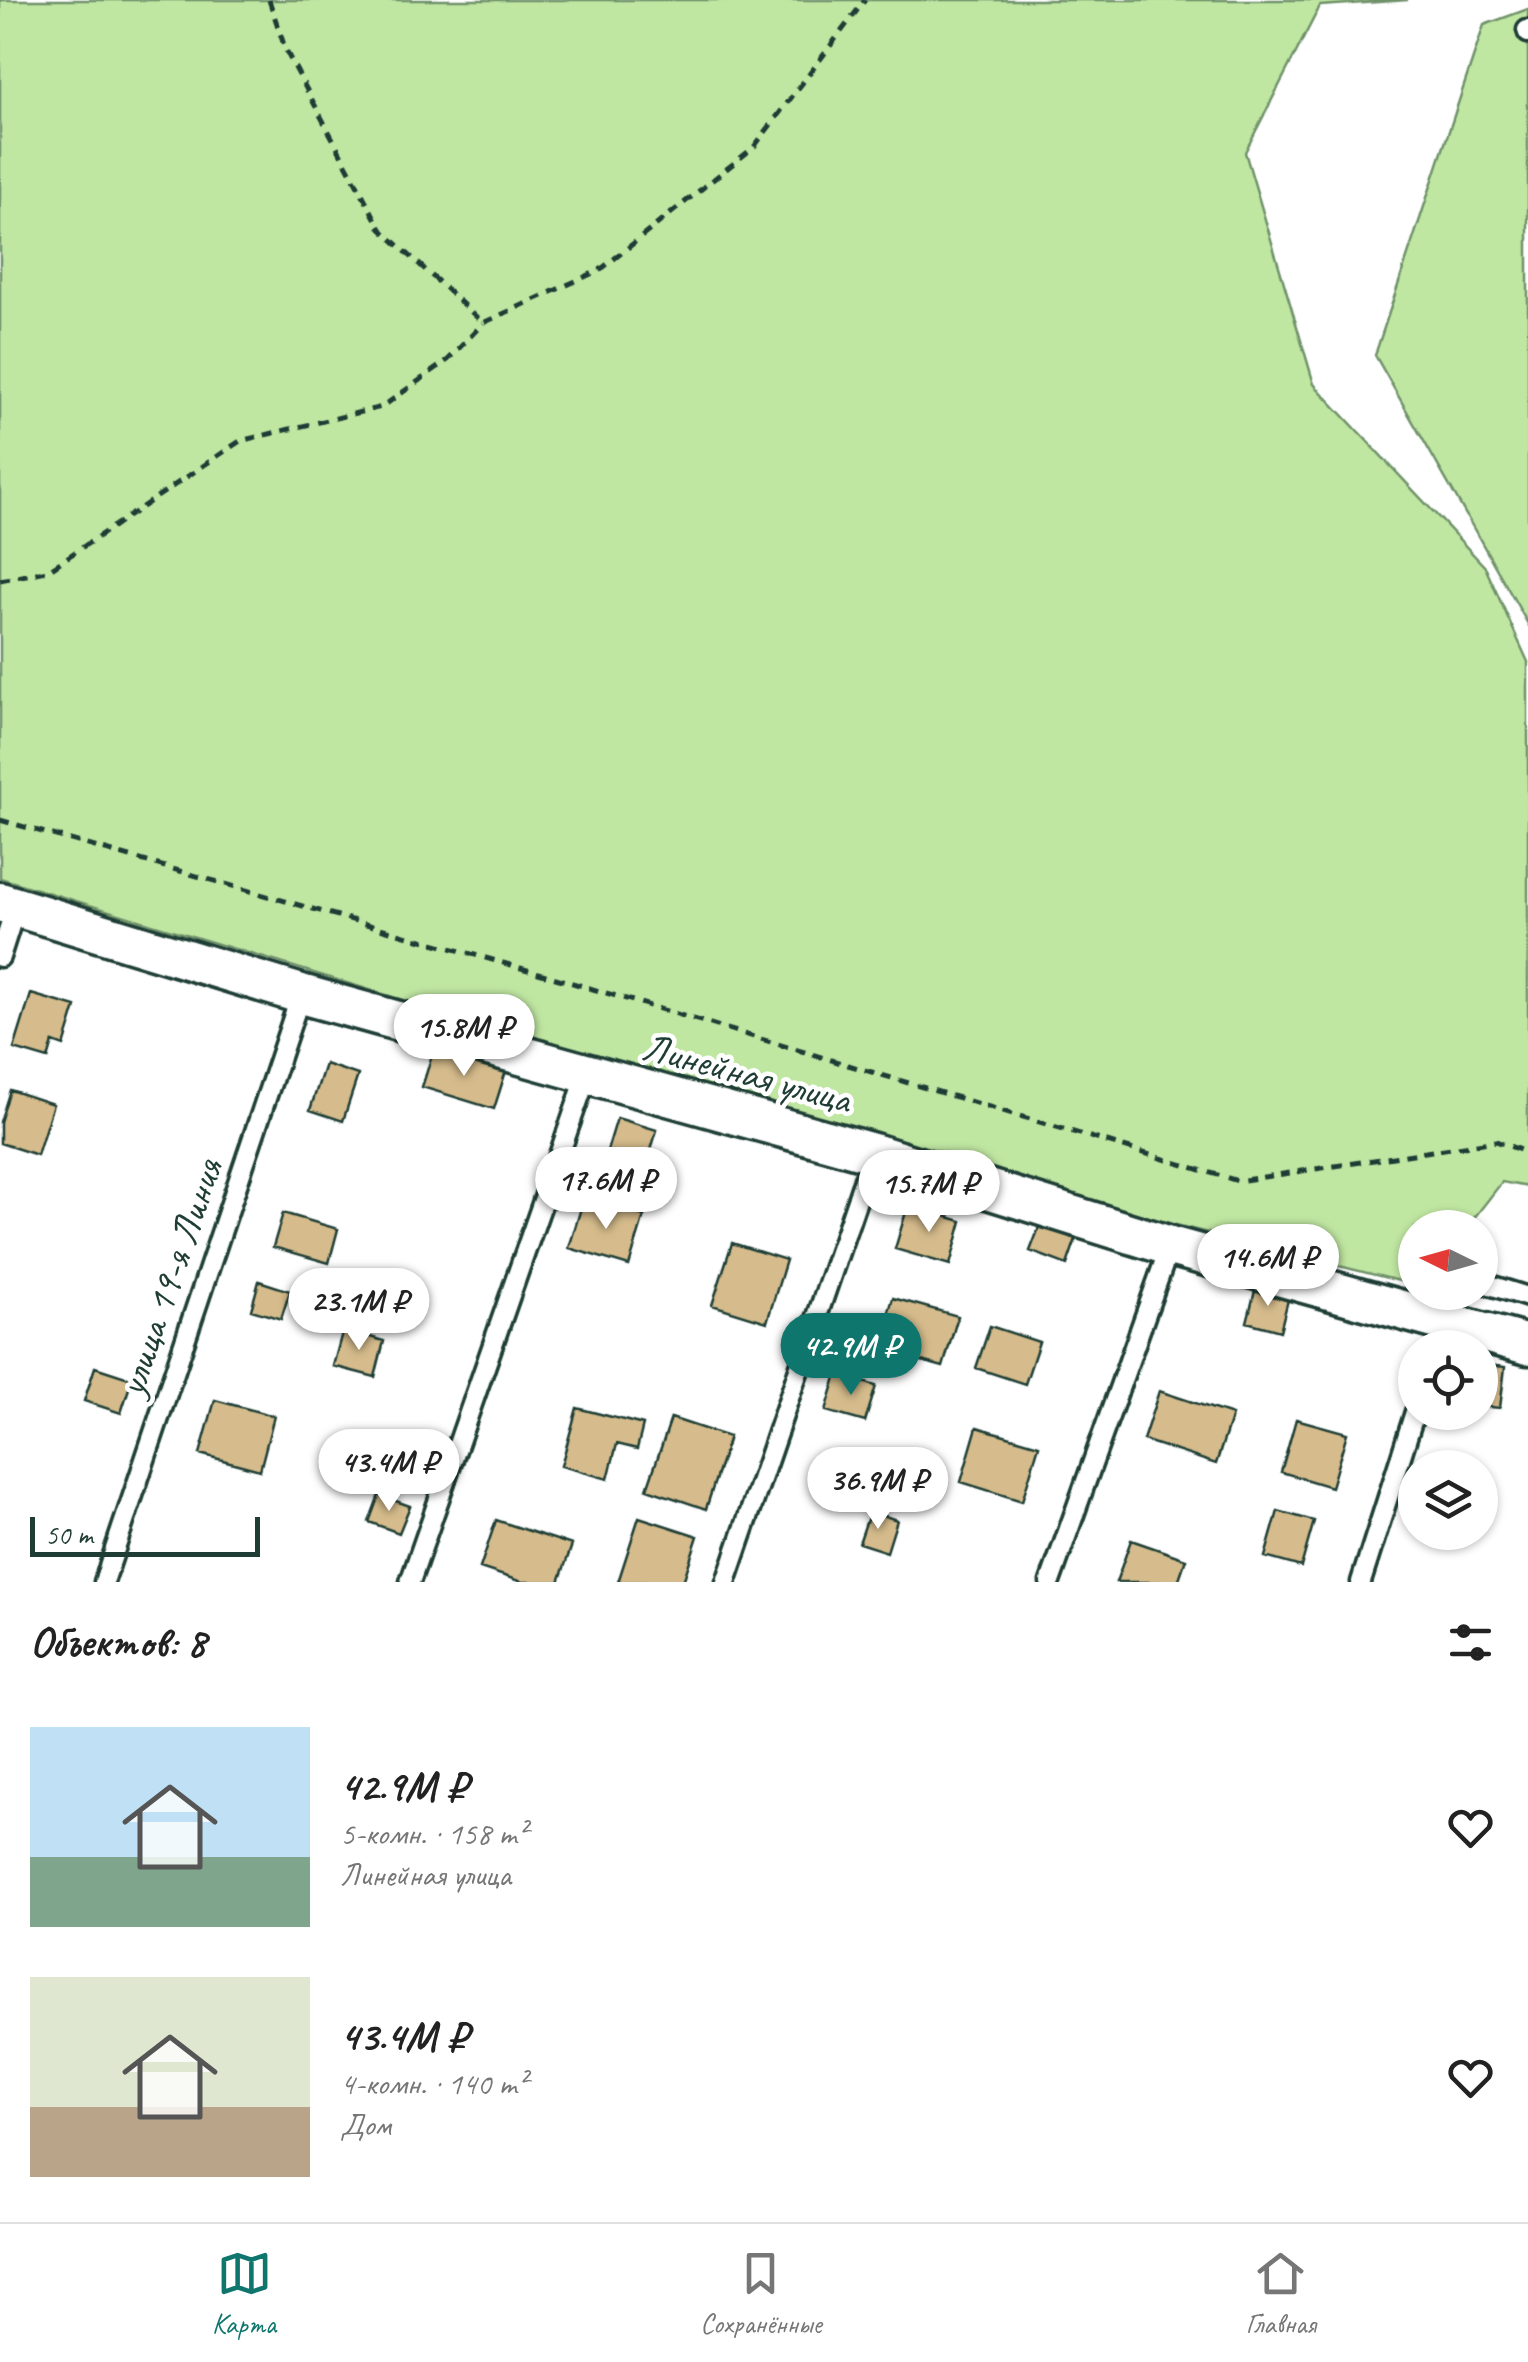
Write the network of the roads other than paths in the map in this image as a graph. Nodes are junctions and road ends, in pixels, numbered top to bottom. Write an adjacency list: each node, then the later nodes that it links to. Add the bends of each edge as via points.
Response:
1 (8, 905): 2 (lane); 3 (street, Линейная улица)
2 (0, 958)
3 (301, 994): 4 (street, Линейная улица); 11 (lane, улица 19-я Линия)
4 (588, 1075): 5 (street, Линейная улица); 12 (lane)
5 (874, 1153): 6 (street, Линейная улица); 13 (lane)
6 (1170, 1246): 9 (street, Линейная улица, via 1442,1328); 14 (lane)
7 (1498, 1287): 8 (lane)
8 (1528, 1296)
9 (1528, 1345)
10 (1409, 1430): 15 (lane)
11 (104, 1582)
12 (410, 1582)
13 (726, 1582)
14 (1050, 1582)
15 (1361, 1582)

